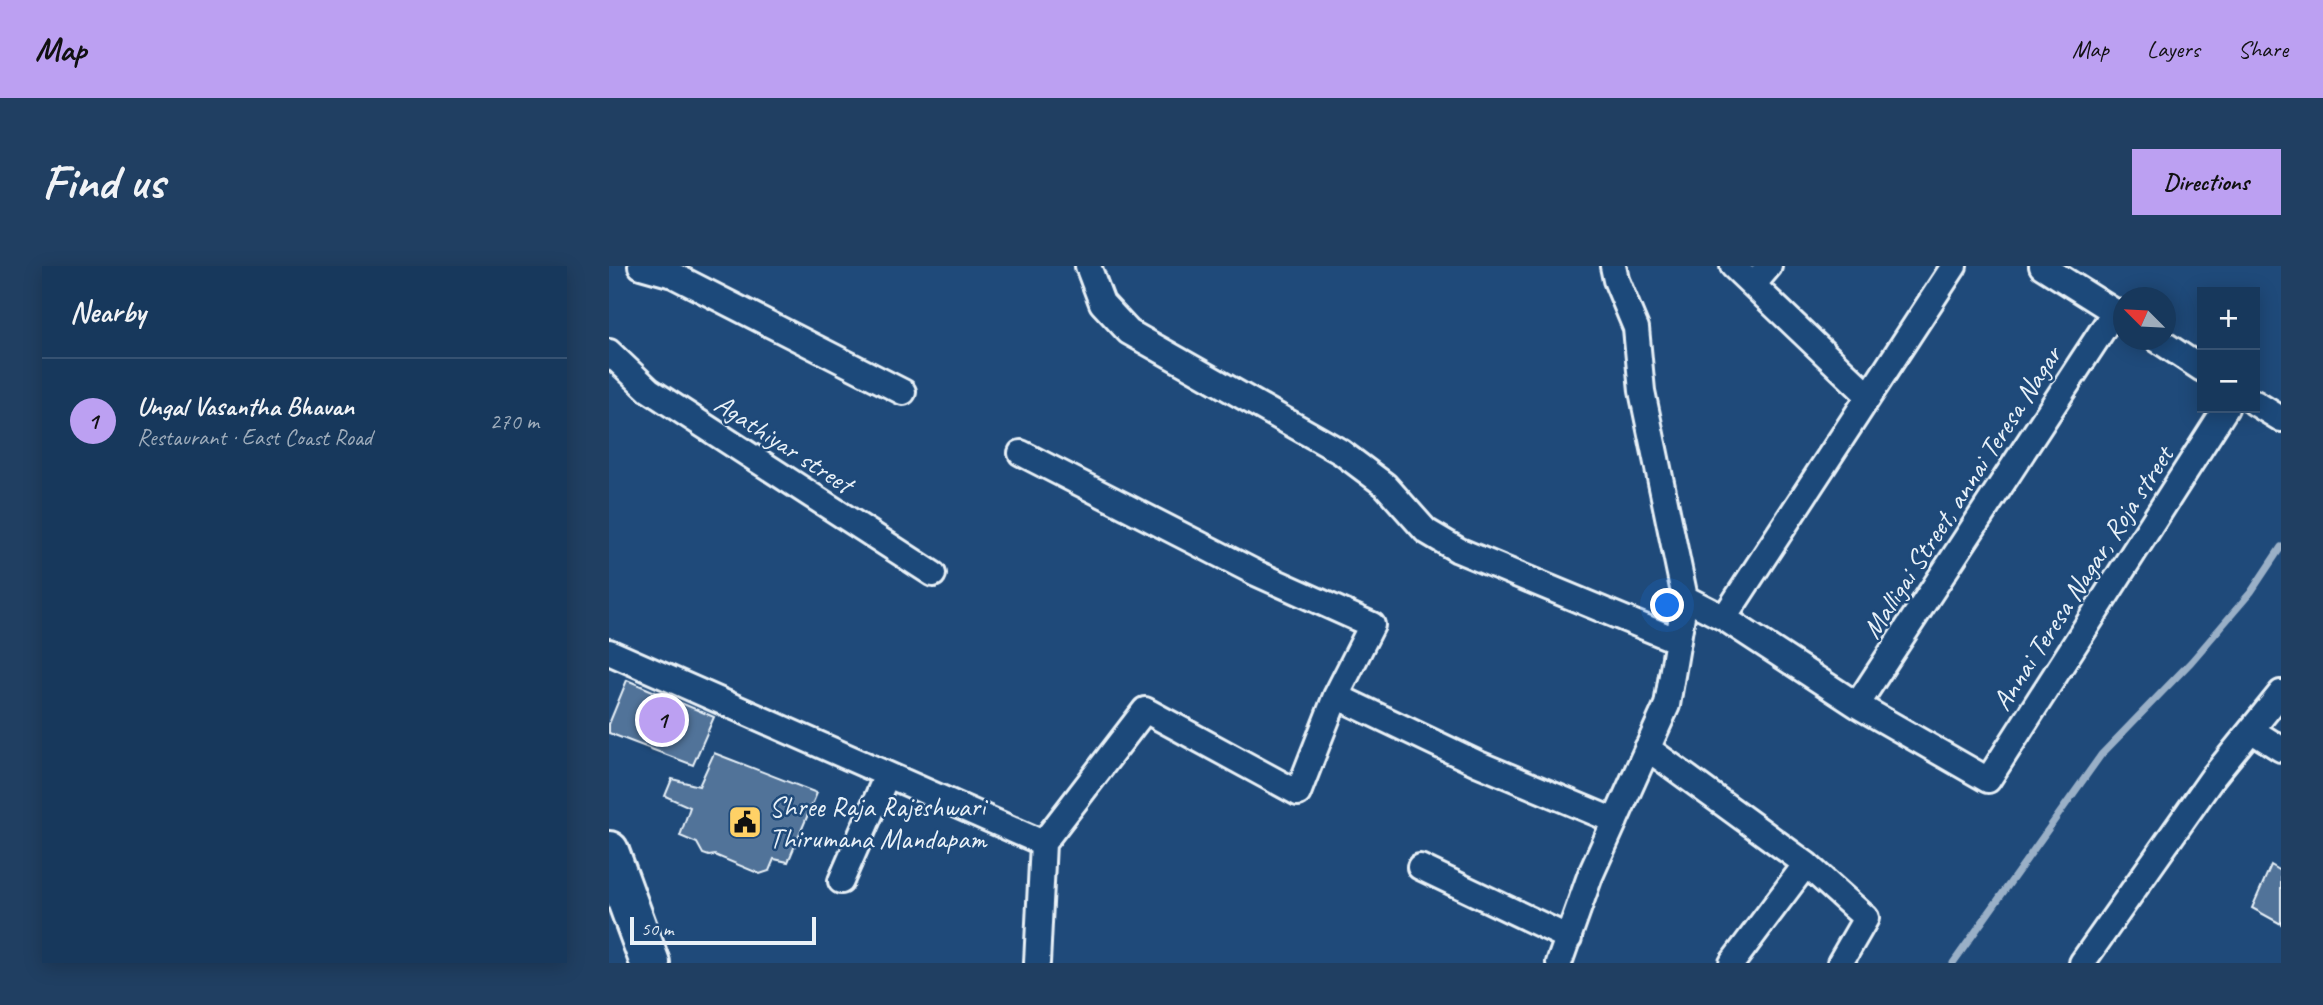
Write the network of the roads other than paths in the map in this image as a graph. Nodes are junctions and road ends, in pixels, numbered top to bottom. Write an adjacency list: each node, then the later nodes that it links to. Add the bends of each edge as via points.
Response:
1 (642, 266): 14 (street, via 673,275)
2 (1089, 266): 23 (street, via 1102,303 1129,332 1341,452 1385,485 1426,531 1458,550)
3 (1613, 266): 21 (street, via 1636,328 1642,391)
4 (1733, 266): 8 (street)
5 (1769, 266): 8 (street)
6 (1954, 266): 15 (street)
7 (2042, 266): 9 (street)
8 (1753, 285): 15 (street)
9 (2113, 310)
10 (2113, 323): 27 (street, Malligai Street, annai Teresa Nagar)
11 (2173, 350): 13 (street)
12 (609, 352): 20 (street, Agathiyar street, via 649,390)
13 (2197, 366)
14 (904, 392)
15 (1869, 396): 22 (street)
16 (2260, 405): 18 (street)
17 (2223, 413): 27 (street, Annai Teresa Nagar, Roja street, via 1988,780)
18 (2281, 419)
19 (1021, 453): 26 (street, via 1257,573 1372,625)
20 (933, 574)
21 (1685, 597): 22 (street); 23 (street)
22 (1724, 618): 27 (street)
23 (1678, 641): 29 (street, via 1667,705)
24 (609, 652): 31 (street)
25 (2281, 693): 28 (street)
26 (1336, 696): 32 (street, via 1479,764); 33 (street, via 1298,793 1145,710)
27 (1857, 705)
28 (2251, 730): 30 (street); 44 (street)
29 (1647, 748): 32 (street); 35 (street)
30 (2281, 750)
31 (887, 775): 33 (street); 37 (street)
32 (1615, 821): 38 (street)
33 (1043, 843): 40 (street)
34 (609, 851): 39 (highway)
35 (1806, 864): 42 (street); 43 (street, via 1866,918)
36 (1420, 867): 38 (street)
37 (841, 881)
38 (1569, 938): 41 (street)
39 (649, 963)
40 (1037, 963)
41 (1559, 963)
42 (1732, 963)
43 (1840, 963)
44 (2082, 963)

